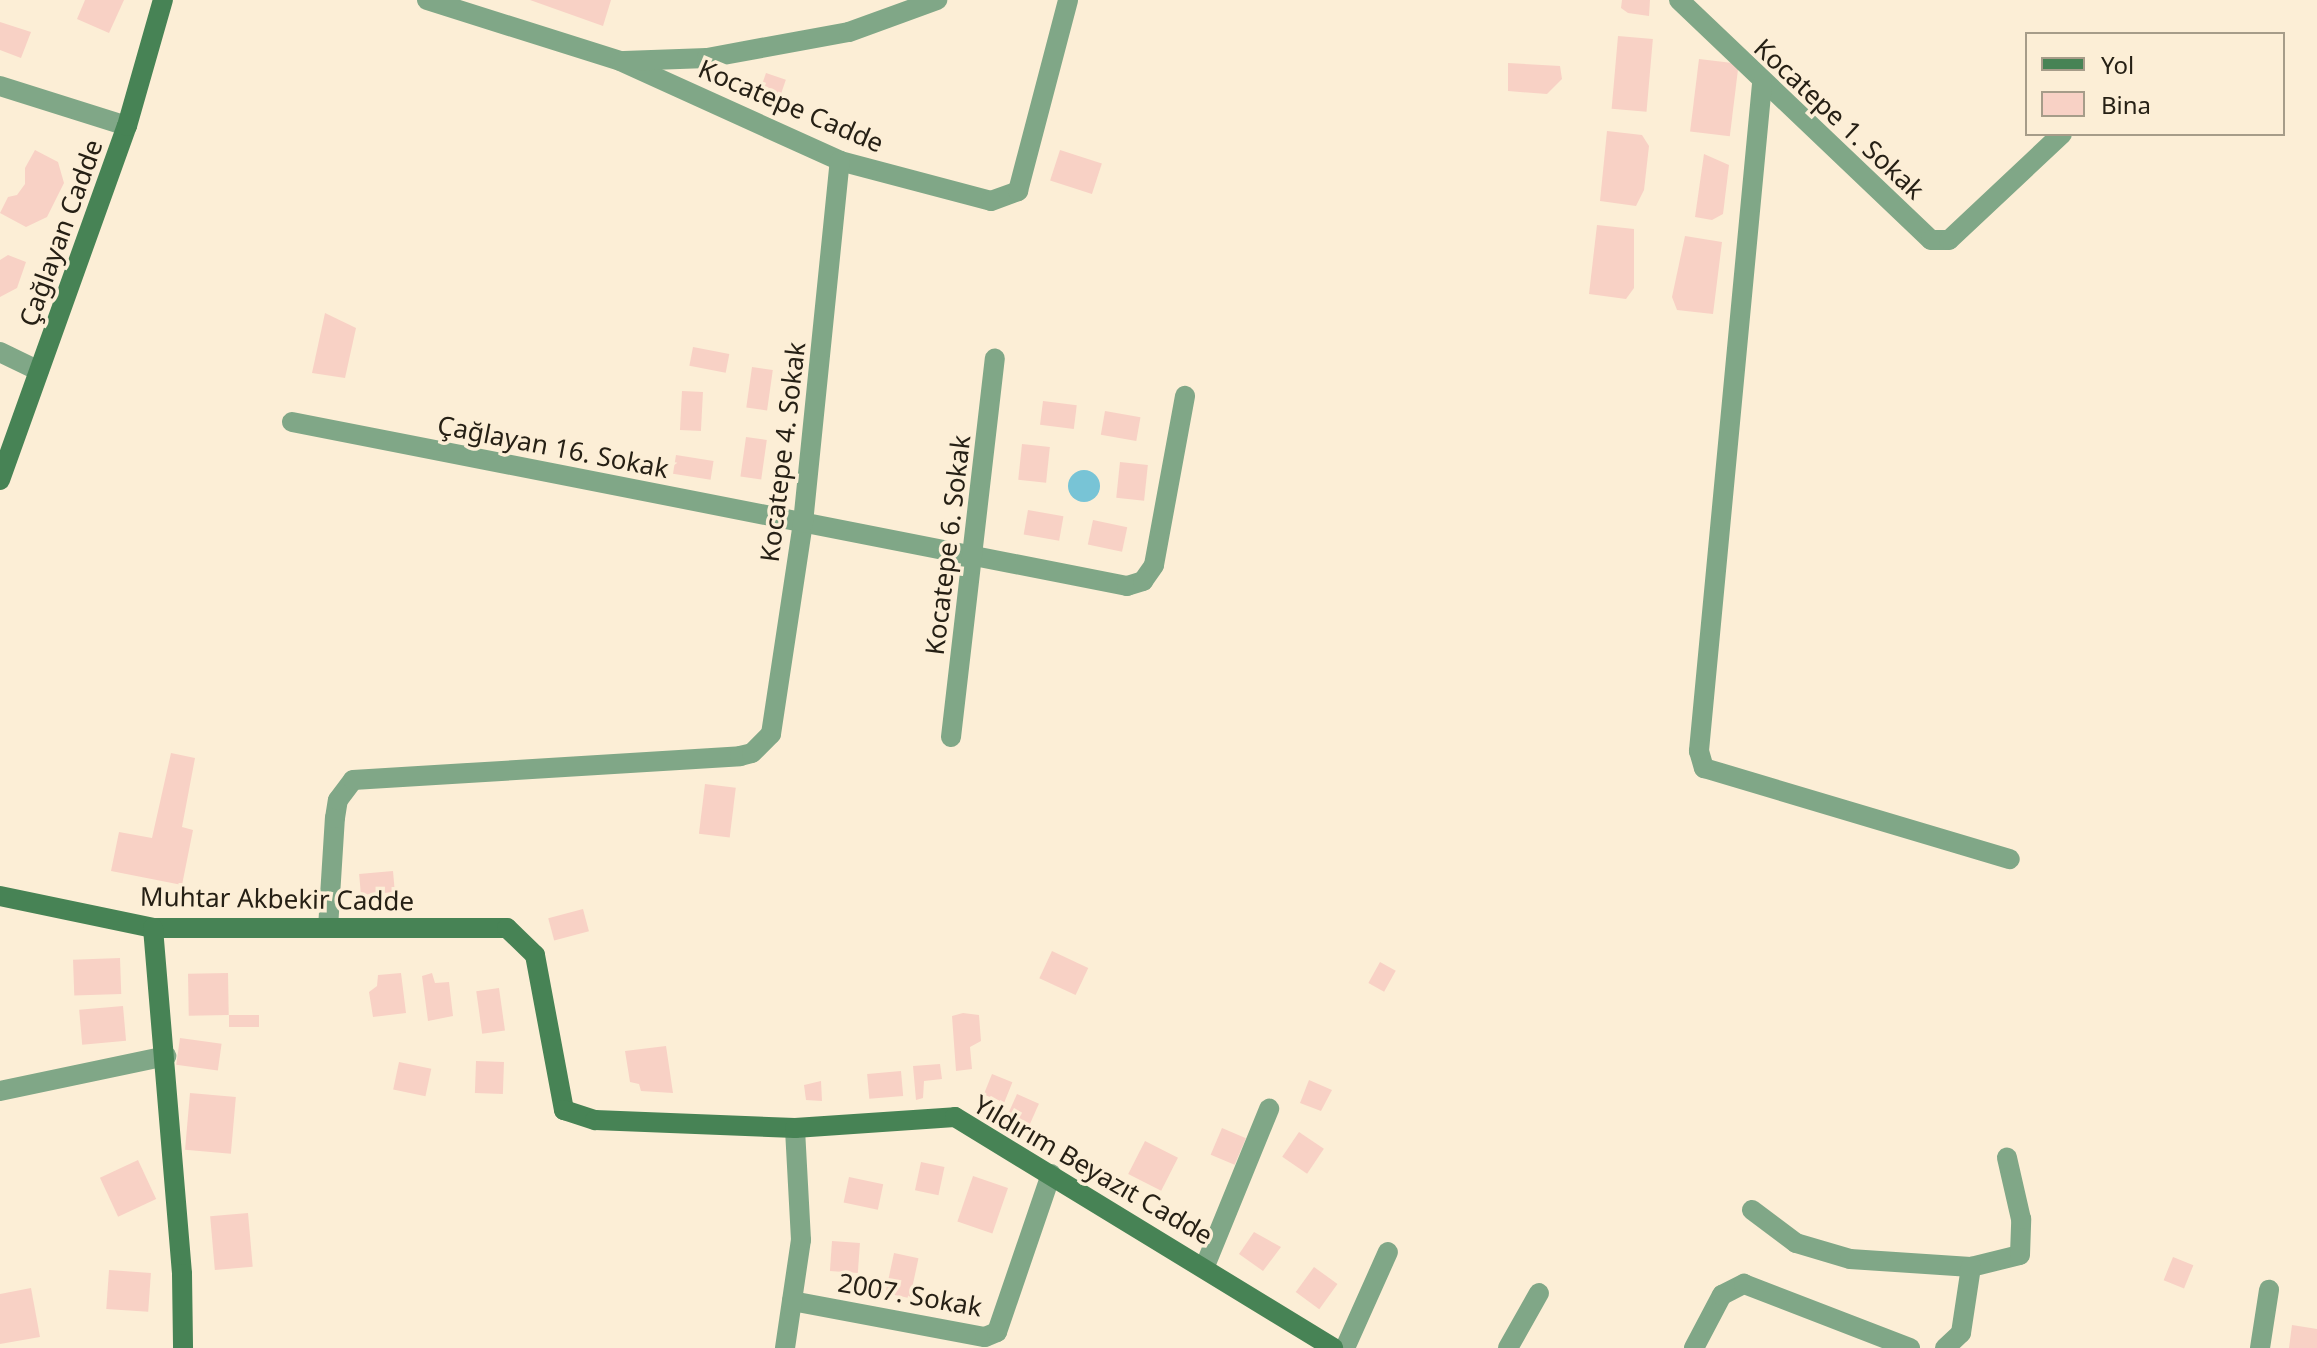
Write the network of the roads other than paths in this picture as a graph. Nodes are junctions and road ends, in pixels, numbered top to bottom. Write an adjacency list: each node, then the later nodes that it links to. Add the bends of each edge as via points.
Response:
1 (163, 0): 9 (street, Çağlayan Cadde)
2 (427, 0): 6 (street)
3 (937, 0): 6 (street, via 849,32 707,58)
4 (1068, 0): 11 (street, Kocatepe Cadde, via 1018,191 991,201)
5 (1679, 0): 7 (street, Kocatepe 1. Sokak)
6 (620, 61): 11 (street, Kocatepe Cadde)
7 (1762, 84): 10 (street, Kocatepe 1. Sokak, via 1931,240 1949,240); 21 (street, via 1699,751 1704,768)
8 (0, 86): 9 (street)
9 (127, 126): 14 (street, Çağlayan Cadde)
10 (2060, 136)
11 (840, 161): 18 (street, Kocatepe 4. Sokak)
12 (0, 352): 14 (street)
13 (995, 359): 19 (street, Kocatepe 6. Sokak)
14 (39, 371): 17 (street, Çağlayan Cadde)
15 (1185, 396): 19 (street, Çağlayan 16. Sokak, via 1154,565 1143,581 1127,586)
16 (292, 422): 18 (street, Çağlayan 16. Sokak)
17 (0, 480)
18 (803, 523): 19 (street, Çağlayan 16. Sokak); 24 (street, Kocatepe 4. Sokak, via 771,734 761,745 740,756 353,780 338,800)
19 (973, 554): 20 (street, Kocatepe 6. Sokak)
20 (951, 737)
21 (2010, 859)
22 (0, 896): 23 (street, Muhtar Akbekir Cadde)
23 (153, 928): 24 (street, Muhtar Akbekir Cadde); 25 (street)
24 (328, 928): 28 (street, Muhtar Akbekir Cadde, via 507,928 535,955)
25 (166, 1056): 26 (street); 39 (street)
26 (0, 1091)
27 (1269, 1109): 34 (street)
28 (564, 1110): 29 (street, Yıldırım Beyazıt Cadde, via 595,1120)
29 (795, 1128): 31 (street, Yıldırım Beyazıt Cadde, via 955,1117); 38 (street, via 801,1240)
30 (2007, 1158): 35 (street, via 2021,1219 2020,1255)
31 (1051, 1174): 34 (street, Yıldırım Beyazıt Cadde); 38 (street, 2007. Sokak, via 997,1332 985,1337)
32 (1752, 1210): 35 (street, via 1796,1243 1850,1259)
33 (1388, 1252): 42 (street)
34 (1205, 1266): 41 (street, Yıldırım Beyazıt Cadde)
35 (1971, 1267): 46 (street, via 1961,1333)
36 (2269, 1290): 47 (street)
37 (1539, 1293): 43 (street)
38 (792, 1301): 40 (street)
39 (183, 1348)
40 (785, 1348)
41 (1333, 1348)
42 (1345, 1348)
43 (1508, 1348)
44 (1694, 1348): 45 (street, via 1722,1295 1744,1284)
45 (1910, 1348)
46 (1945, 1348)
47 (2260, 1348)

